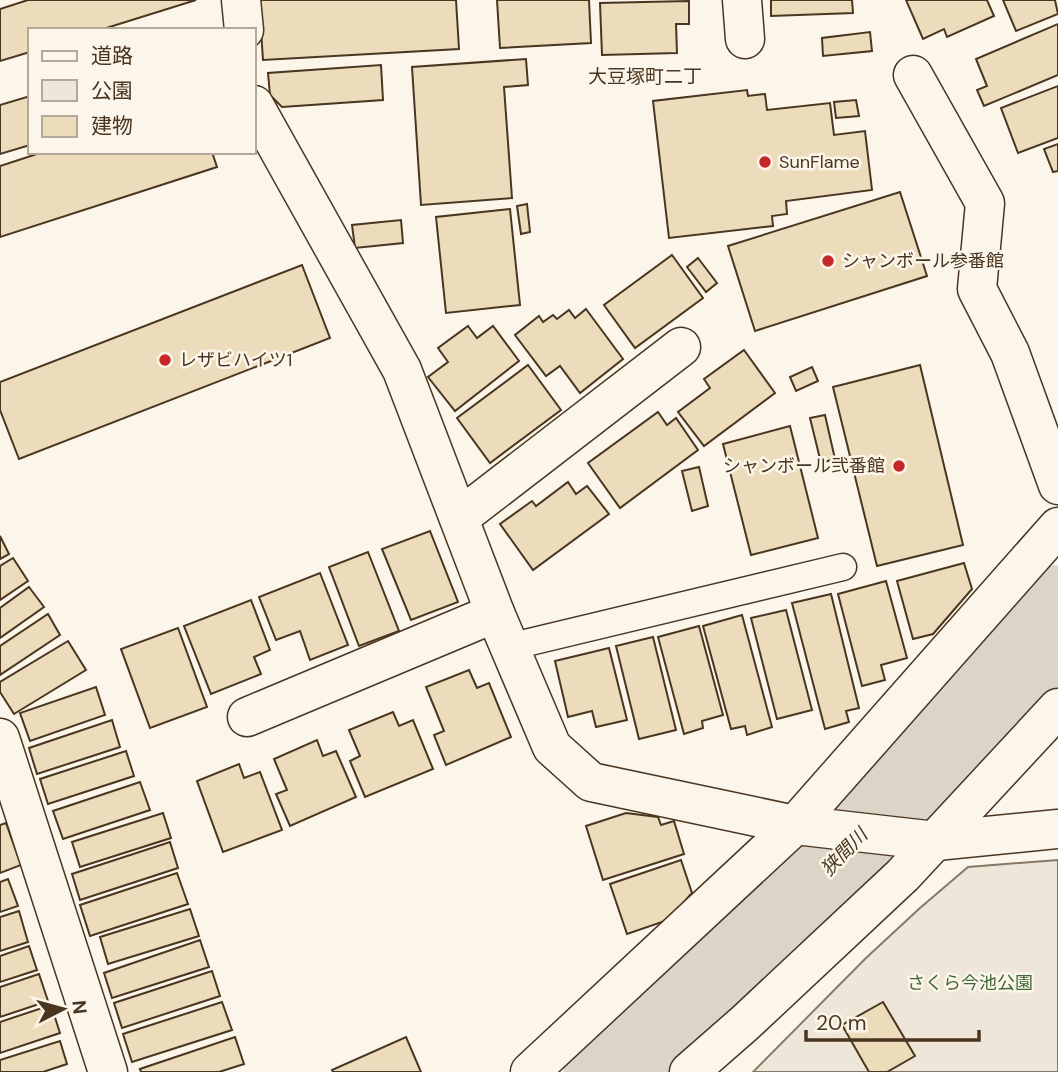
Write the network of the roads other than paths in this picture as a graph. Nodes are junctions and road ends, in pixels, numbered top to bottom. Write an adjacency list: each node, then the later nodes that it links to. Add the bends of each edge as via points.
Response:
1 (241, 0): 3 (street)
2 (742, 0): 4 (street)
3 (244, 28)
4 (745, 39)
5 (913, 75): 8 (street, via 985,203 977,289 1010,353)
6 (256, 108): 9 (street, via 402,370)
7 (681, 347): 9 (street)
8 (1058, 485)
9 (459, 518): 12 (street)
10 (1058, 527): 16 (street)
11 (844, 567): 12 (lane)
12 (502, 630): 14 (street); 16 (street, via 552,747 591,782)
13 (1058, 708): 18 (street)
14 (247, 717)
15 (0, 740): 19 (street)
16 (794, 825): 18 (street); 20 (street)
17 (1058, 829): 18 (street)
18 (936, 841): 21 (street)
19 (108, 1072)
20 (530, 1072)
21 (689, 1072)

